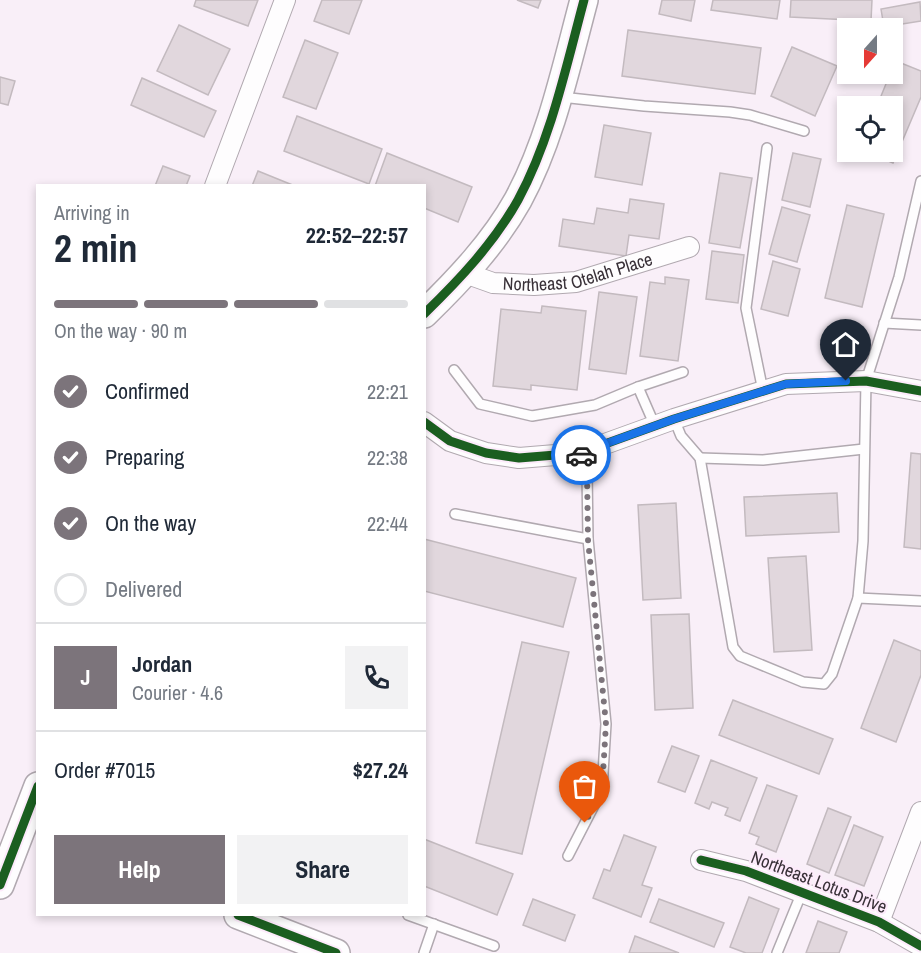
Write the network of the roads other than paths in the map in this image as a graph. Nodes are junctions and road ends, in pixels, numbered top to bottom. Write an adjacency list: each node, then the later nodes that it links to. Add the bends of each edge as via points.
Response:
1 (285, 0): 7 (street)
2 (584, 0): 3 (street)
3 (558, 96): 4 (lane, via 730,112); 9 (street, via 536,163 517,201)
4 (804, 130)
5 (767, 148): 17 (lane, via 746,308)
6 (921, 181): 11 (lane)
7 (216, 184)
8 (689, 247): 9 (street, Northeast Otelah Place, via 576,282 493,283)
9 (465, 273): 10 (street)
10 (426, 312)
11 (884, 323): 12 (lane); 15 (lane)
12 (921, 325)
13 (454, 370): 16 (lane, via 480,404 532,416 595,405)
14 (683, 372): 16 (lane)
15 (866, 381): 17 (street, via 786,384); 18 (street); 21 (lane)
16 (638, 387): 20 (lane)
17 (763, 391): 20 (street)
18 (921, 391)
19 (426, 423): 22 (street, via 450,441 486,453 519,458)
20 (664, 423): 22 (street); 23 (lane)
21 (864, 449): 23 (lane, via 763,460); 26 (lane)
22 (580, 453): 25 (lane, via 587,471)
23 (700, 458): 26 (lane, via 730,637 740,656 802,682 824,684 832,674)
24 (455, 514): 25 (lane)
25 (588, 540): 31 (lane, via 606,724 602,790)
26 (858, 598): 27 (lane)
27 (921, 601)
28 (36, 791): 30 (street)
29 (921, 812): 37 (street)
30 (20, 831): 33 (street)
31 (568, 856)
32 (701, 860): 34 (street, Northeast Lotus Drive, via 746,871)
33 (0, 885)
34 (802, 892): 37 (street, Northeast Lotus Drive); 43 (lane)
35 (241, 916): 41 (street)
36 (411, 916): 38 (lane)
37 (879, 922): 40 (street, Northeast Lotus Drive)
38 (434, 924): 39 (lane); 42 (lane)
39 (494, 946)
40 (921, 946)
41 (336, 953)
42 (424, 953)
43 (777, 953)

